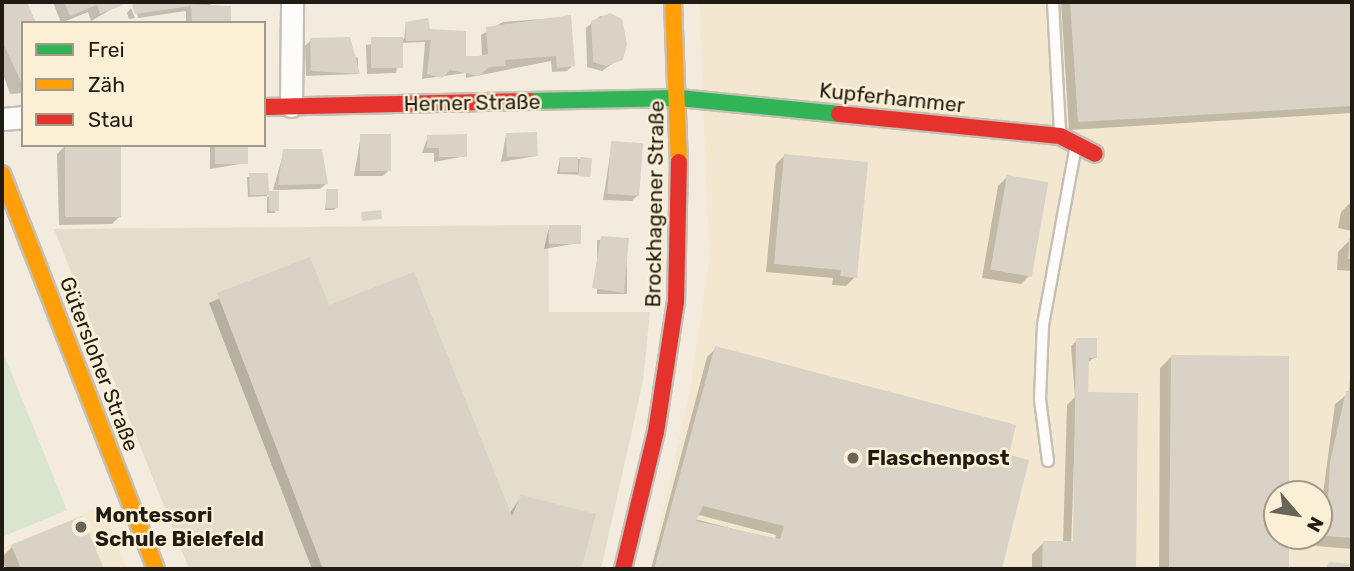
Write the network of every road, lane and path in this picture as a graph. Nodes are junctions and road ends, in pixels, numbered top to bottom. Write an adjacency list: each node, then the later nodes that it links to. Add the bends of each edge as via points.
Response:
1 (292, 2): 5 (street)
2 (673, 2): 4 (street, Brockhagener Straße)
3 (1053, 2): 9 (lane)
4 (679, 99): 5 (street, Herner Straße); 9 (street, Kupferhammer); 15 (street, Brockhagener Straße, via 681,215 668,373)
5 (291, 106): 6 (street, Herner Straße)
6 (266, 107)
7 (21, 117): 8 (street)
8 (2, 119)
9 (1060, 136): 10 (street, Kupferhammer)
10 (1076, 146): 11 (street, Kupferhammer); 13 (lane, via 1043,325 1040,398)
11 (1096, 154)
12 (2, 174): 14 (street, Gütersloher Straße)
13 (1048, 461)
14 (156, 569)
15 (623, 569)

